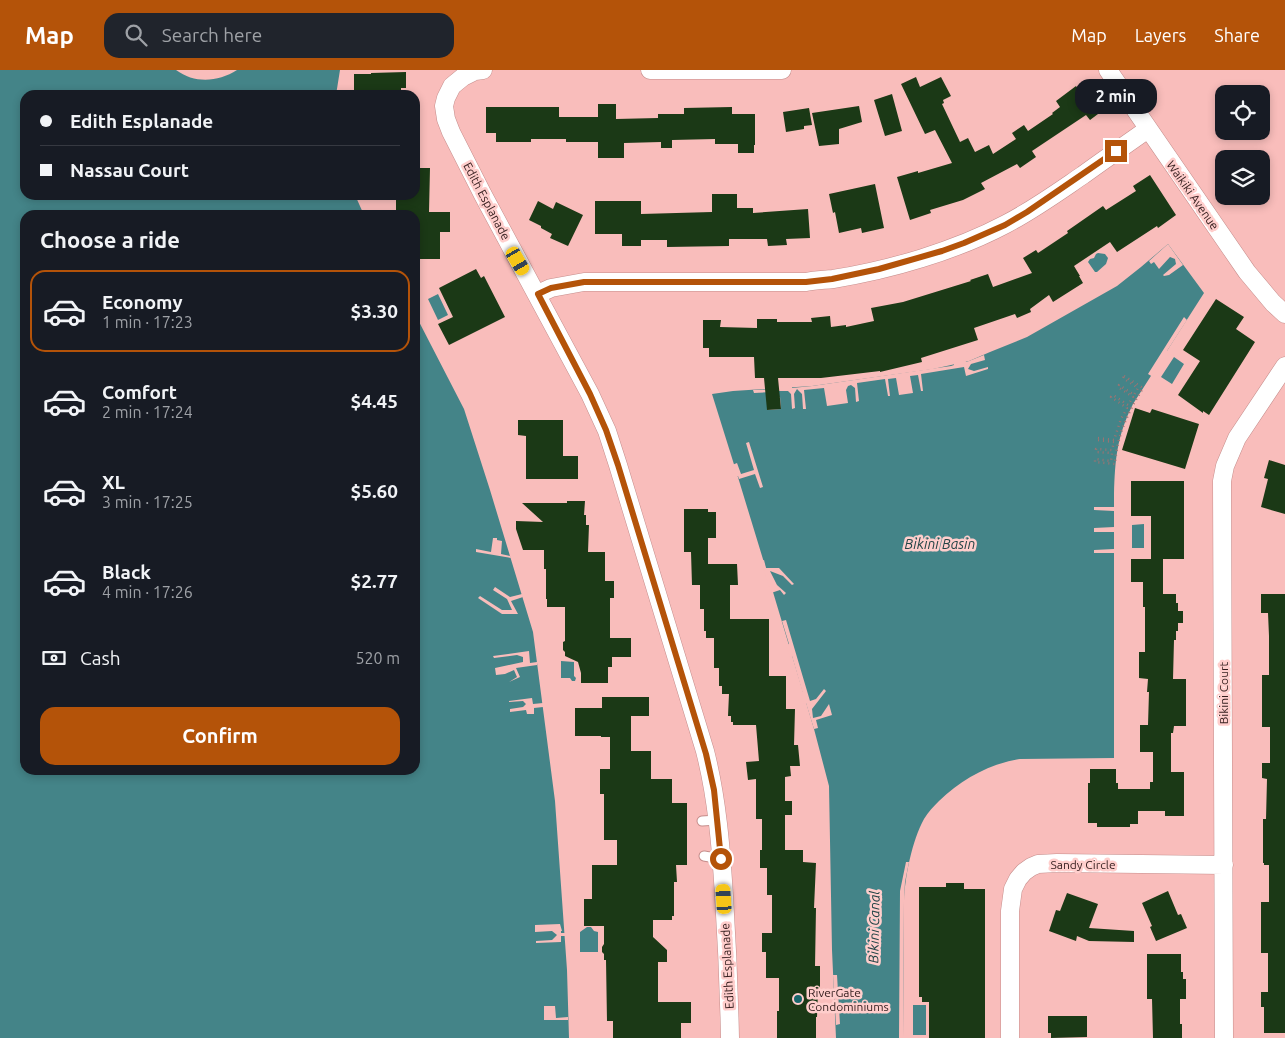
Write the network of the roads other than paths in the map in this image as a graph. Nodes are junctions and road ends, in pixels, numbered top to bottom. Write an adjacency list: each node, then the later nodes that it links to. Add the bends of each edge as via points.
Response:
1 (483, 70): 6 (street, Edith Esplanade, via 463,77 452,86 444,106 446,119 483,195)
2 (650, 70): 3 (street)
3 (782, 70)
4 (1108, 70): 5 (street, Waikiki Avenue)
5 (1148, 129): 6 (street, via 1005,225 903,263 860,274 806,282 584,282 551,288); 7 (street, Waikiki Avenue, via 1247,272)
6 (538, 294): 10 (street, Edith Esplanade, via 590,394 616,456 706,754 714,790 710,821)
7 (1285, 314)
8 (1285, 366): 11 (street, Bikini Court, via 1237,438 1222,481)
9 (704, 856): 10 (lane)
10 (721, 859): 12 (street, Edith Esplanade)
11 (1224, 865): 13 (street, Sandy Circle, via 1056,863 1038,864 1024,872 1013,889 1010,911); 14 (street, Bikini Court)
12 (730, 1038)
13 (1010, 1038)
14 (1224, 1038)

